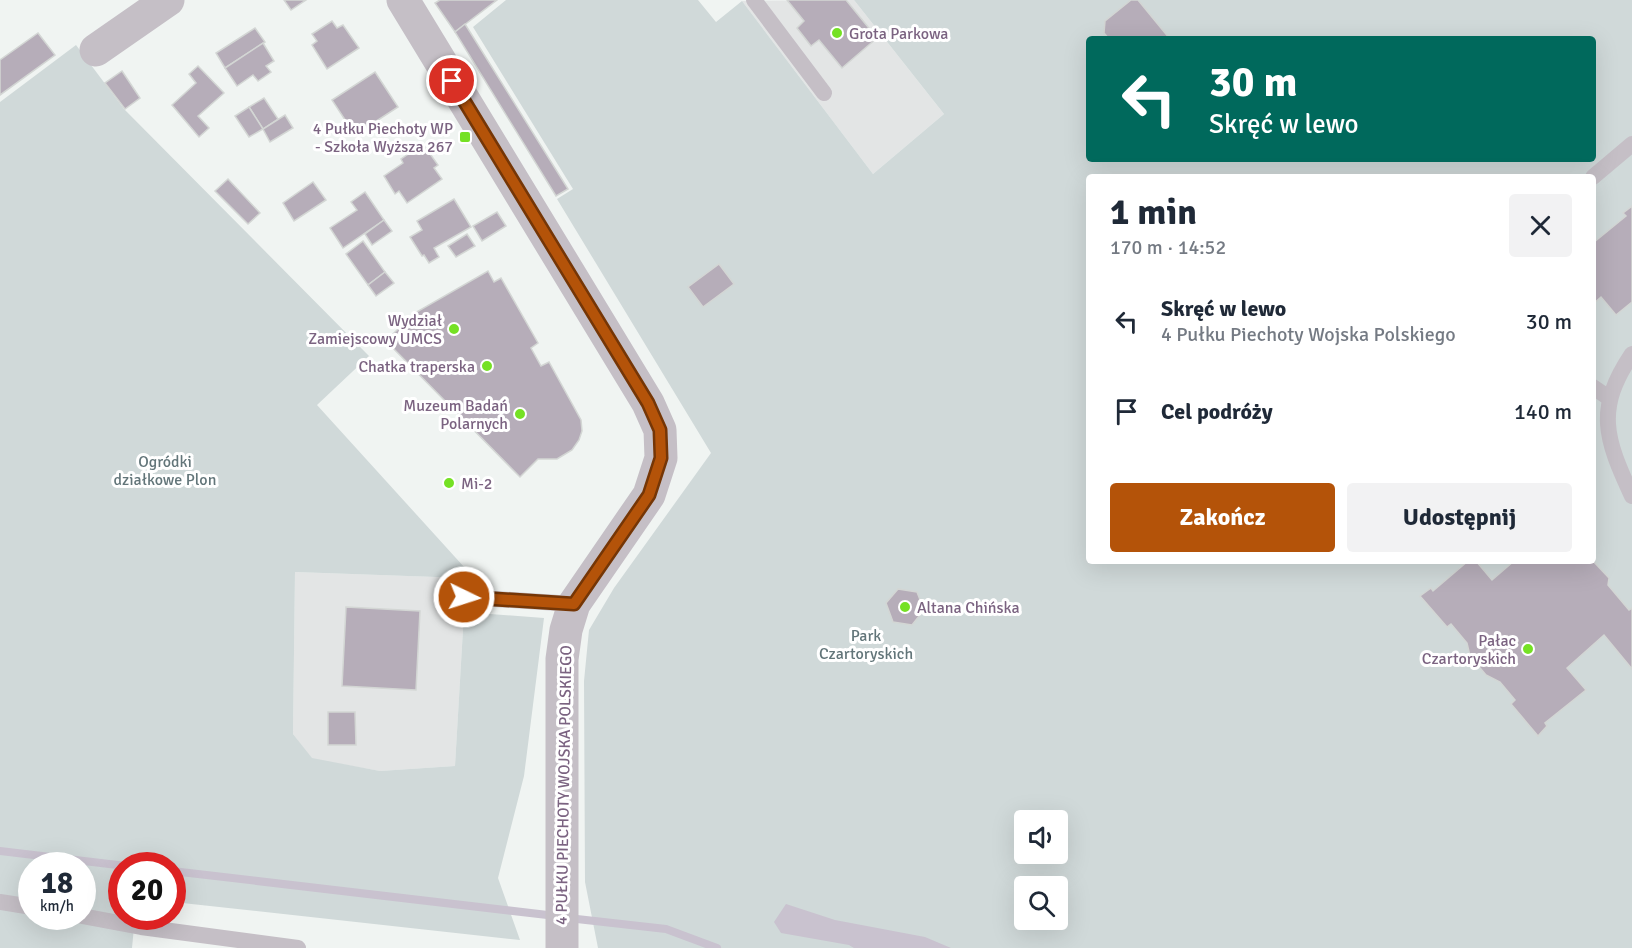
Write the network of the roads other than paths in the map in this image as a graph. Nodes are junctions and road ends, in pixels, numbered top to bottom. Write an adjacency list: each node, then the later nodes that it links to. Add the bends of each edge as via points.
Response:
1 (168, 0): 4 (street)
2 (403, 0): 13 (street, 4 PUŁKU PIECHOTY WOJSKA POLSKIEGO, via 648,403 660,430 661,458 649,495)
3 (754, 0): 5 (lane)
4 (96, 50)
5 (824, 93)
6 (1632, 144): 7 (lane)
7 (1596, 174)
8 (1632, 354): 10 (lane)
9 (1596, 389): 10 (lane)
10 (1609, 398): 11 (lane, via 1610,441)
11 (1632, 496)
12 (464, 597): 13 (lane)
13 (574, 604): 18 (street, 4 PUŁKU PIECHOTY WOJSKA POLSKIEGO, via 561,660)
14 (0, 902): 15 (lane)
15 (18, 905)
16 (96, 919): 17 (lane)
17 (298, 948)
18 (562, 948)

